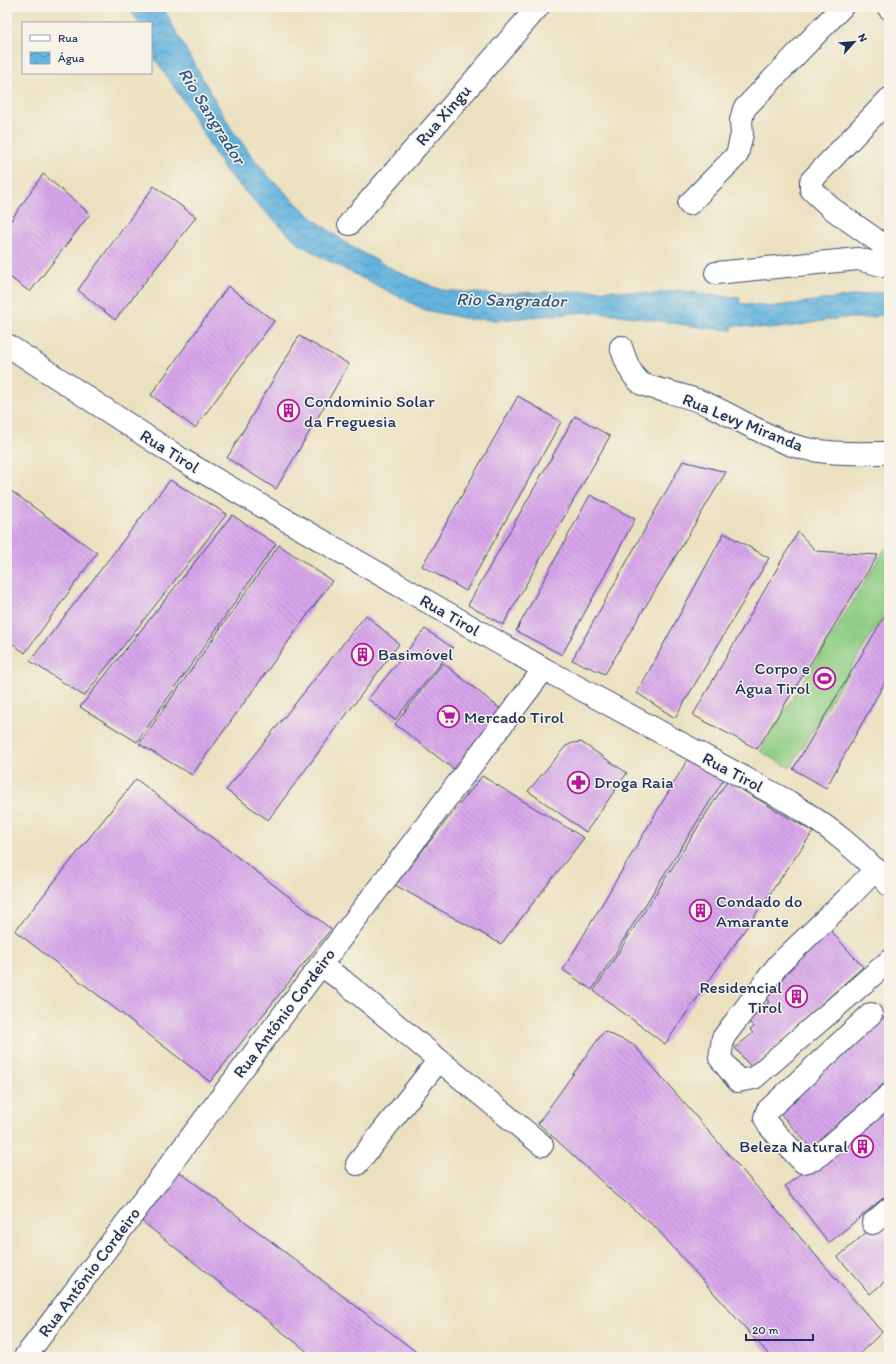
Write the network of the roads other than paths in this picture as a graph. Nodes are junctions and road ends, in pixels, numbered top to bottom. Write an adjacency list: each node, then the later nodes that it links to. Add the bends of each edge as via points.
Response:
1 (538, 7): 5 (street, Rua Xingu)
2 (842, 7): 4 (street, via 744,109 737,155)
3 (889, 99): 6 (street, via 811,181 811,188 831,208)
4 (689, 204)
5 (349, 224)
6 (889, 249)
7 (889, 267): 8 (street, via 858,259)
8 (716, 273)
9 (7, 345): 12 (street, Rua Tirol, via 184,461)
10 (621, 347): 11 (street, Rua Levy Miranda, via 631,374 642,384 708,404 775,438 817,450 840,453)
11 (889, 453)
12 (544, 669): 13 (street, Rua Tirol, via 789,802 837,833); 15 (street, Rua Antônio Cordeiro)
13 (882, 877): 14 (street, via 850,898 778,964 723,1038 720,1058 738,1081 754,1078)
14 (889, 962)
15 (320, 965): 17 (street, via 342,980); 21 (street, Rua Antônio Cordeiro)
16 (871, 1014): 18 (street, via 767,1111 765,1118 768,1126 803,1162 815,1160)
17 (439, 1060): 19 (street); 20 (street)
18 (889, 1095)
19 (542, 1145)
20 (357, 1164)
21 (24, 1357)

